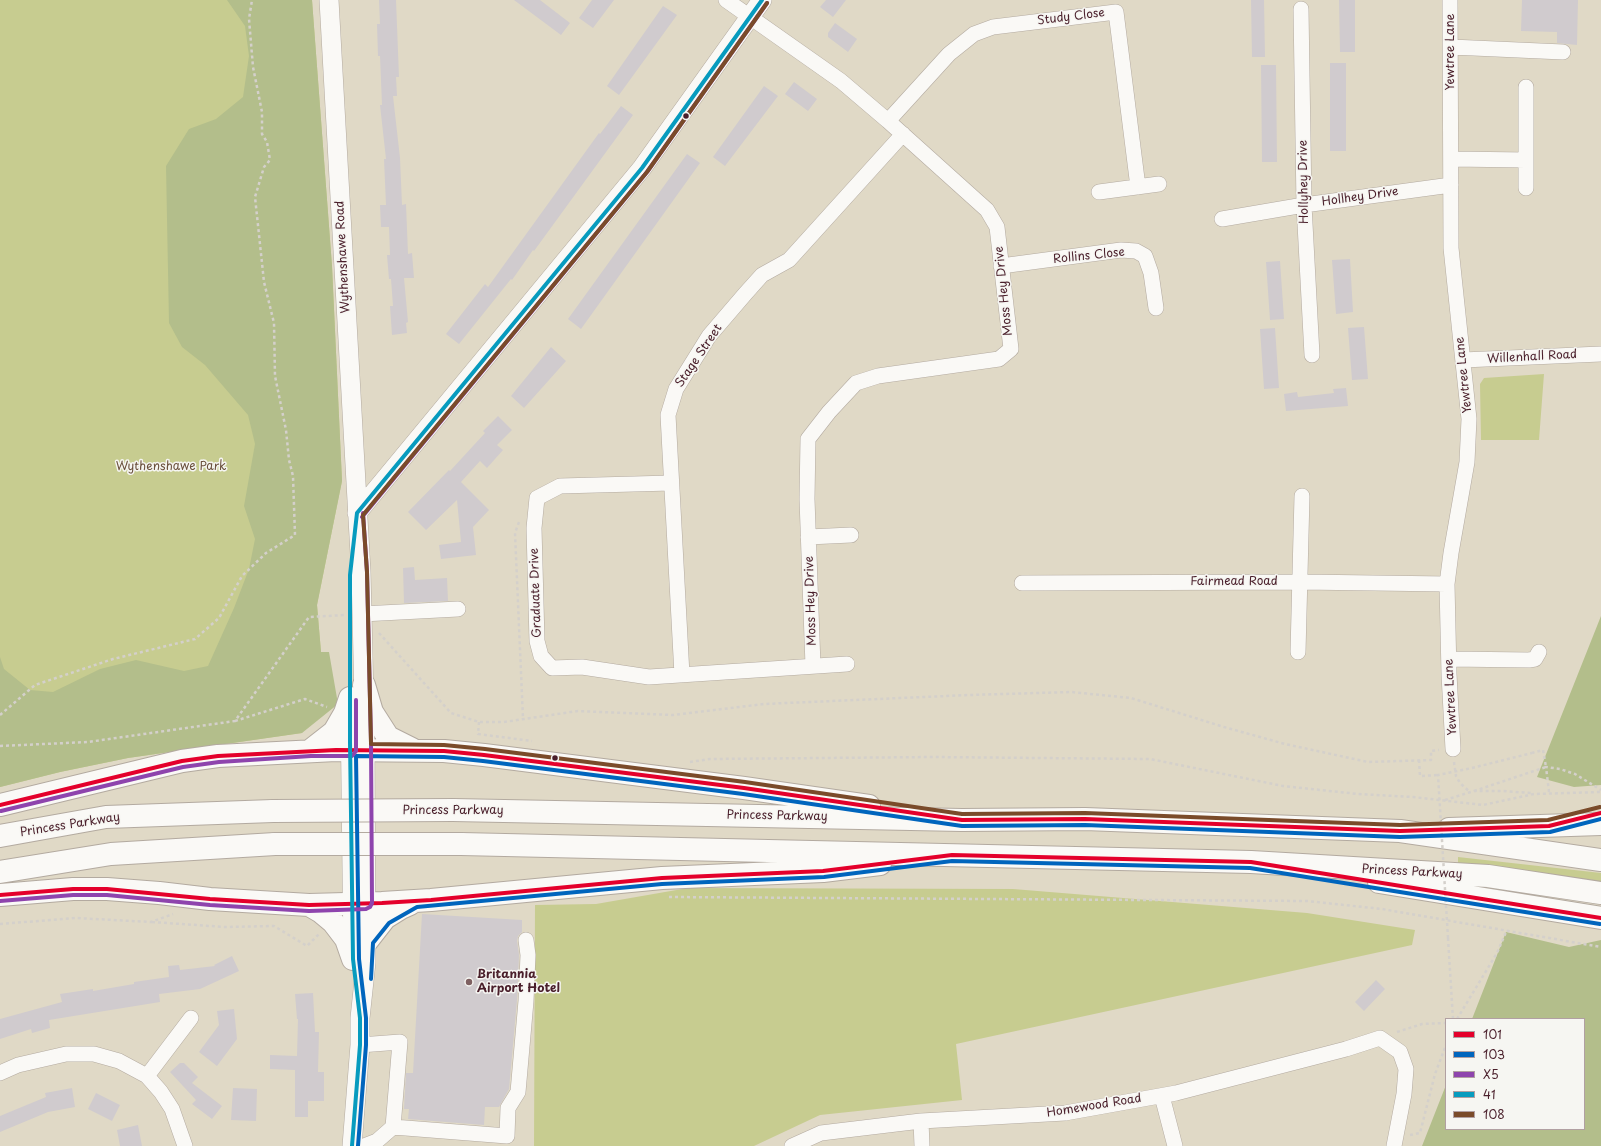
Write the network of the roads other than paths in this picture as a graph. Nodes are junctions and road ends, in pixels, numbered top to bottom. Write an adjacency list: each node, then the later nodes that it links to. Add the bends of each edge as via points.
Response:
1 (329, 0): 28 (main road, Wythenshawe Road)
2 (726, 0): 6 (street, Moss Hey Drive)
3 (762, 0): 6 (main road)
4 (1450, 0): 7 (street, Yewtree Lane)
5 (1301, 9): 19 (street, Hollyhey Drive)
6 (750, 17): 10 (street, Moss Hey Drive, via 841,81); 28 (main road, via 642,168)
7 (1450, 47): 8 (street); 12 (street, Yewtree Lane)
8 (1563, 52)
9 (1526, 87): 13 (street)
10 (888, 121): 11 (street, Moss Hey Drive); 16 (street, Study Close, via 949,54 974,34 994,27 1116,12)
11 (903, 134): 21 (street, Moss Hey Drive, via 987,210 997,227); 26 (street, Stage Street, via 789,260 762,274 709,336 676,389 668,415)
12 (1451, 159): 13 (street); 15 (street, Yewtree Lane)
13 (1526, 160): 17 (street)
14 (1159, 184): 16 (street)
15 (1451, 185): 19 (street, Hollhey Drive); 25 (street, Yewtree Lane, via 1452,248)
16 (1138, 187): 18 (street)
17 (1526, 188)
18 (1099, 192)
19 (1304, 205): 20 (street, Hollhey Drive); 24 (street, Hollyhey Drive)
20 (1222, 219)
21 (1001, 266): 22 (street, Rollins Close, via 1121,250 1136,251 1145,256 1151,273); 30 (street, Moss Hey Drive, via 1011,349 999,359 878,376 856,383 808,440)
22 (1156, 308)
23 (1601, 354): 25 (street, Willenhall Road)
24 (1312, 355)
25 (1462, 360): 33 (street, Yewtree Lane, via 1469,419 1467,462)
26 (672, 483): 41 (street, Stage Street); 41 (street, Graduate Drive, via 560,486 537,498 534,528 537,642 541,656 552,668 582,667 649,677)
27 (1302, 496): 31 (street)
28 (357, 513): 35 (main road, Wythenshawe Road)
29 (851, 535): 30 (street)
30 (808, 537): 40 (street, Moss Hey Drive)
31 (1301, 582): 32 (street, Fairmead Road); 33 (street, Fairmead Road); 36 (street)
32 (1022, 583)
33 (1447, 584): 38 (street, Yewtree Lane)
34 (458, 609): 35 (street)
35 (356, 614): 42 (main road, Wythenshawe Road)
36 (1298, 652)
37 (1539, 652): 38 (street, via 1534,659 1529,660)
38 (1449, 659): 43 (street, Yewtree Lane)
39 (847, 664): 40 (street, Graduate Drive)
40 (813, 666): 41 (street, Graduate Drive)
41 (682, 674)
42 (353, 699): 44 (highway, via 334,732); 45 (main road, Wythenshawe Road); 46 (highway, via 372,712 388,737)
43 (1453, 749)
44 (311, 750): 45 (highway); 47 (highway, via 182,761)
45 (358, 750): 46 (highway); 61 (main road, Wythenshawe Road)
46 (416, 751): 49 (highway, via 484,755 744,788)
47 (0, 805)
48 (1601, 813): 51 (street)
49 (962, 820): 52 (highway, Princess Parkway, via 1085,819); 53 (highway, Princess Parkway, bridge, via 453,810 273,811 106,817)
50 (1601, 824): 51 (highway)
51 (1549, 826): 52 (highway)
52 (1400, 831): 55 (highway, Princess Parkway)
53 (0, 836)
54 (952, 855): 56 (highway, Princess Parkway); 57 (highway, Princess Parkway, bridge, via 461,844 276,844 111,854); 60 (highway, via 823,871 662,878)
55 (1601, 860)
56 (1251, 862): 58 (highway, Princess Parkway, via 1488,876); 63 (highway)
57 (0, 872)
58 (1601, 893)
59 (0, 895): 62 (highway, via 107,889)
60 (415, 901): 61 (highway); 65 (highway, via 385,918)
61 (359, 903): 62 (highway); 65 (main road, Wythenshawe Road); 66 (main road, Wythenshawe Road)
62 (309, 905): 66 (highway, via 333,922 346,939)
63 (1601, 918)
64 (526, 940): 74 (street, via 526,1001 518,1092 508,1108 507,1136)
65 (367, 941): 68 (main road, Wythenshawe Road)
66 (353, 959): 68 (main road, Wythenshawe Road)
67 (192, 1018): 71 (street)
68 (360, 1018): 69 (main road)
69 (360, 1044): 74 (street, via 400,1042); 77 (main road)
70 (0, 1073): 71 (street, via 41,1059 66,1054 94,1054 119,1061)
71 (147, 1076): 76 (street, via 172,1109)
72 (1162, 1096): 73 (street, Homewood Road, via 1065,1113); 75 (street, Homewood Road, via 1380,1038 1400,1052 1406,1069 1404,1094); 81 (street)
73 (921, 1121): 79 (street, Homewood Road, via 821,1133); 80 (street)
74 (393, 1127): 78 (street, via 377,1141)
75 (1394, 1142)
76 (185, 1146)
77 (352, 1146)
78 (364, 1146)
79 (792, 1146)
80 (922, 1146)
81 (1174, 1146)

